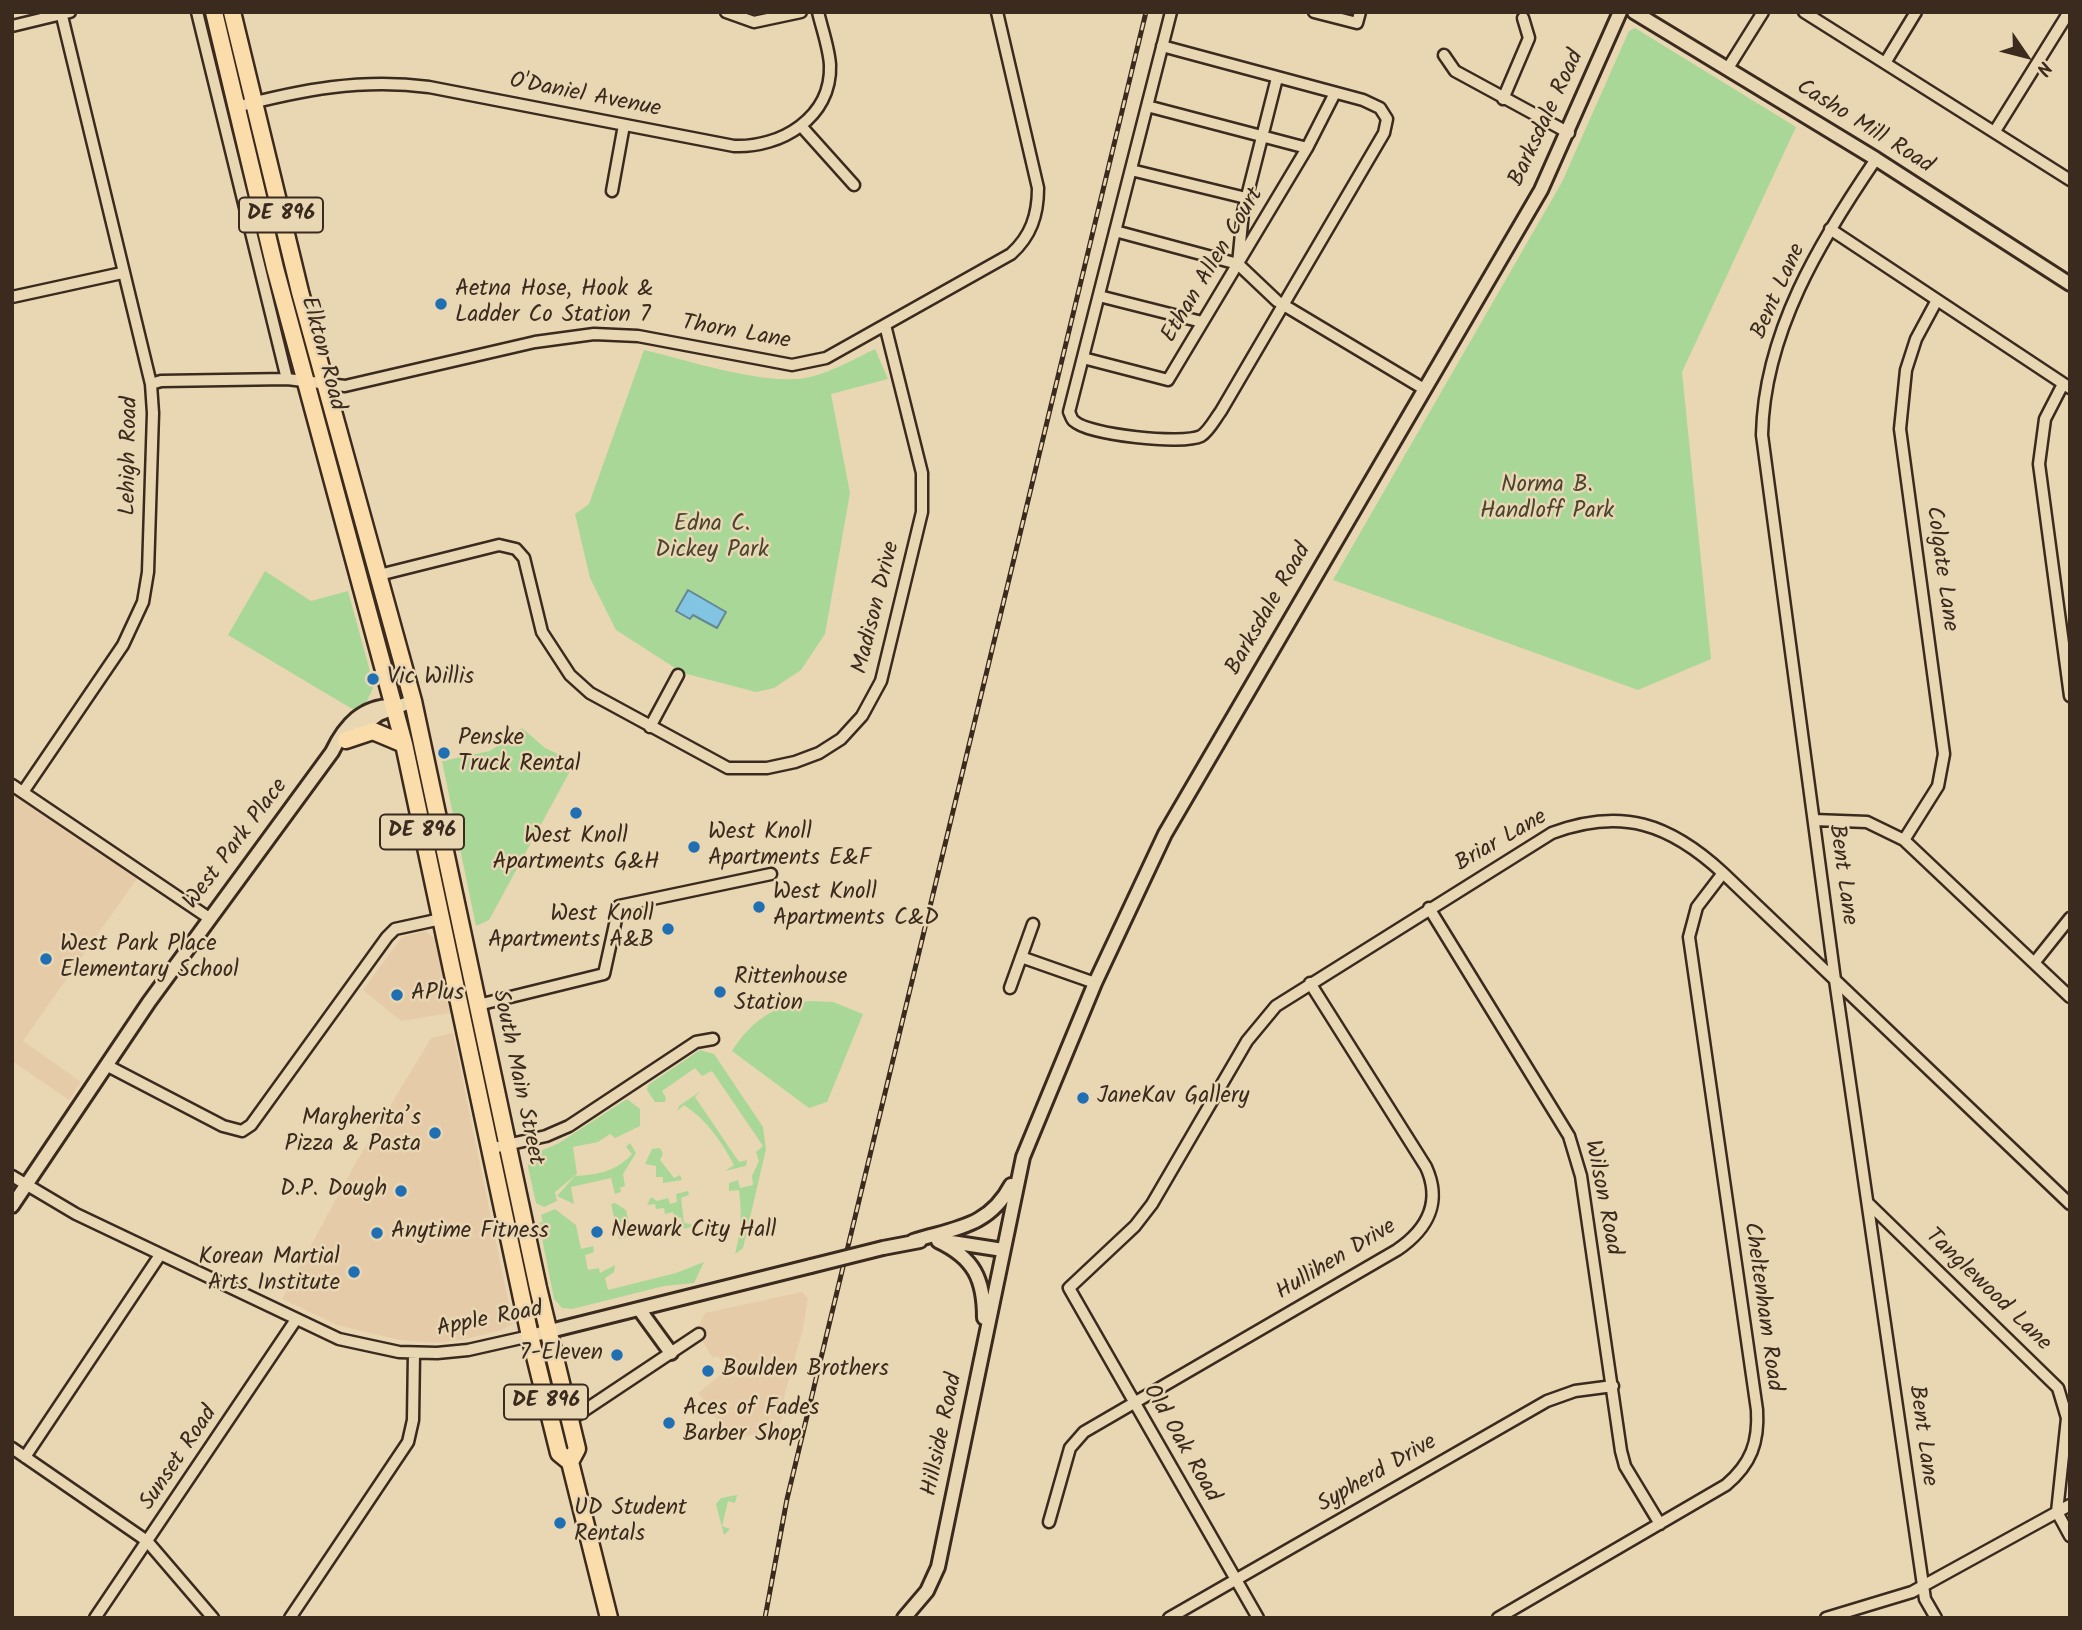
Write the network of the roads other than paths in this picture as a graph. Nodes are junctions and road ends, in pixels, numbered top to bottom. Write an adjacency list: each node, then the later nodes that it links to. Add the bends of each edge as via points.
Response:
1 (197, 12): 54 (street, Elkton Road)
2 (214, 12): 29 (main road, Elkton Road / DE 896)
3 (232, 12): 27 (main road, Elkton Road / DE 896)
4 (726, 12): 5 (street, via 754,22)
5 (801, 12)
6 (818, 12): 31 (street, O'Daniel Avenue, via 830,66 822,100)
7 (997, 12): 52 (street, Thorn Lane, via 1038,188 1035,218 1011,254)
8 (1171, 12): 20 (street)
9 (1314, 12): 10 (street, via 1357,23)
10 (1360, 12)
11 (1620, 12): 33 (street, Barksdale Road)
12 (1634, 12): 23 (street, Casho Mill Road)
13 (1763, 12): 23 (street)
14 (1804, 12): 22 (street)
15 (1916, 12): 22 (street)
16 (2069, 12): 32 (street)
17 (64, 13): 19 (street); 45 (street, Lehigh Road)
18 (1523, 18): 26 (street, via 1529,38)
19 (12, 26)
20 (1163, 46): 24 (street); 28 (street)
21 (1444, 55): 26 (street, via 1455,71)
22 (1885, 62): 32 (street)
23 (1728, 68): 36 (street, Casho Mill Road)
24 (1277, 78): 25 (street); 34 (street)
25 (1335, 93): 35 (street, Ethan Allen Court); 50 (street, via 1373,103 1384,112 1387,125)
26 (1503, 99): 33 (street)
27 (254, 102): 29 (street, O'Daniel Avenue); 30 (street, O'Daniel Avenue, via 328,85 395,83); 56 (main road, Elkton Road / DE 896)
28 (1147, 106): 34 (street); 37 (street)
29 (236, 107): 55 (main road, Elkton Road / DE 896)
30 (624, 125): 31 (street, O'Daniel Avenue, via 750,147 779,140); 40 (street)
31 (802, 127): 39 (street)
32 (1995, 131): 38 (street)
33 (1569, 133): 59 (street, Barksdale Road, via 1536,199)
34 (1262, 136): 35 (street); 41 (street)
35 (1307, 148): 44 (street, Ethan Allen Court)
36 (1876, 159): 42 (street, Bent Lane); 46 (street, Casho Mill Road)
37 (1131, 170): 41 (street); 43 (street)
38 (2070, 180)
39 (854, 185)
40 (612, 191)
41 (1246, 198): 44 (street)
42 (1830, 229): 49 (street); 71 (street, Bent Lane, via 1774,349 1762,415 1765,474)
43 (1115, 231): 44 (street); 47 (street)
44 (1238, 264): 50 (street); 51 (street, Ethan Allen Court)
45 (122, 273): 48 (street); 57 (street, Lehigh Road)
46 (2070, 284)
47 (1099, 296): 51 (street); 53 (street)
48 (12, 297)
49 (1937, 300): 58 (street); 72 (street, Colgate Lane, via 1906,370 1900,429 1944,754 1938,786)
50 (1284, 306): 53 (street, via 1221,411 1205,434 1191,440 1163,441 1088,428 1074,421 1069,412); 59 (street)
51 (1202, 322): 53 (street, Ethan Allen Court, via 1168,380)
52 (885, 325): 56 (street, Thorn Lane, via 825,358 792,365 638,336 594,334 535,342 345,386); 65 (street, Madison Drive, via 924,493 881,681 872,700 852,727 819,752 767,768 728,768)
53 (1083, 358)
54 (287, 379): 55 (street, Thorn Lane); 57 (street, Thorn Lane)
55 (304, 381): 56 (street, Thorn Lane); 64 (main road, Elkton Road / DE 896)
56 (325, 383): 60 (main road, Elkton Road / DE 896)
57 (151, 384): 70 (street, Lehigh Road, via 153,437 143,602 123,645)
58 (2067, 386): 62 (street, via 2045,419 2039,464)
59 (1424, 389): 83 (street, Barksdale Road, via 1187,794 1138,886)
60 (379, 575): 63 (main road, Elkton Road / DE 896); 65 (street, Madison Drive, via 510,546 524,558 542,632 570,675 590,693)
61 (678, 675): 65 (street)
62 (2070, 696)
63 (413, 701): 64 (street, West Park Place); 88 (main road, South Main Street / DE 896)
64 (394, 706): 66 (street, West Park Place); 67 (main road, South Main Street / DE 896); 68 (street, West Park Place, via 376,705 355,719)
65 (650, 727)
66 (346, 740): 67 (main road, via 373,731); 68 (street, West Park Place)
67 (404, 744): 78 (main road, South Main Street / DE 896)
68 (332, 752): 76 (street, West Park Place)
69 (12, 785): 70 (street)
70 (23, 792): 76 (street)
71 (1814, 820): 72 (street, via 1867,822); 82 (street, Bent Lane)
72 (1905, 841): 81 (street)
73 (1723, 873): 75 (street, Briar Lane, via 1685,841 1660,829 1621,821 1584,822 1531,844); 82 (street, Briar Lane); 123 (street, Cheltenham Road, via 1697,907 1689,937 1757,1410 1757,1439 1737,1476)
74 (771, 874): 88 (street, via 618,906 604,974)
75 (1429, 908): 84 (street, Briar Lane); 114 (street, Wilson Road, via 1570,1136 1581,1176)
76 (209, 918): 92 (street, West Park Place)
77 (2070, 918): 81 (street)
78 (441, 919): 86 (main road, South Main Street / DE 896); 92 (street, via 395,929 387,937 251,1125 242,1130 223,1126)
79 (1033, 924): 80 (street)
80 (1021, 957): 83 (street); 85 (street)
81 (2034, 963): 87 (street)
82 (1835, 980): 98 (street, Bent Lane); 99 (street, Briar Lane)
83 (1095, 983): 95 (street, Barksdale Road)
84 (1310, 983): 105 (street, Briar Lane, via 1276,1006 1256,1028 1152,1205); 115 (street, Hullihen Drive, via 1426,1167 1433,1186 1432,1210 1420,1232 1397,1250)
85 (1010, 988)
86 (456, 989): 88 (main road); 89 (main road, South Main Street / DE 896)
87 (2070, 997)
88 (478, 1005): 90 (main road, South Main Street / DE 896)
89 (461, 1015): 90 (main road); 94 (main road, South Main Street / DE 896)
90 (483, 1028): 93 (main road, South Main Street / DE 896)
91 (713, 1039): 93 (street, via 696,1042 569,1126)
92 (106, 1065): 97 (street, West Park Place)
93 (507, 1145): 94 (street); 108 (main road, South Main Street / DE 896)
94 (489, 1149): 110 (main road, South Main Street / DE 896)
95 (1023, 1157): 101 (street, via 1003,1200 982,1220); 103 (street, Barksdale Road)
96 (12, 1176): 97 (street, Apple Road)
97 (27, 1184): 100 (street, West Park Place); 104 (street, Apple Road)
98 (1868, 1203): 121 (street, Tanglewood Lane, via 2058,1388 2067,1418); 127 (street, Bent Lane)
99 (2070, 1204)
100 (12, 1206)
101 (913, 1241): 102 (street, Apple Road); 106 (street, Apple Road, bridge)
102 (939, 1241): 103 (street, Apple Road); 111 (street, via 961,1254 977,1272 983,1296)
103 (1003, 1250): 111 (street, Hillside Road)
104 (160, 1255): 107 (street, Apple Road); 118 (street)
105 (1069, 1289): 115 (street, Old Oak Road)
106 (639, 1309): 108 (street, Apple Road); 113 (street)
107 (295, 1321): 112 (street, Apple Road, via 351,1342); 125 (street, Sunset Road)
108 (548, 1332): 110 (street, Apple Road); 116 (main road, South Main Street / DE 896)
109 (699, 1334): 113 (street)
110 (530, 1336): 112 (street, Apple Road, via 468,1350); 119 (main road, South Main Street / DE 896, via 559,1453)
111 (984, 1343): 132 (street, Hillside Road, via 937,1567 927,1591)
112 (414, 1353): 130 (street, via 413,1420 408,1441)
113 (671, 1353): 116 (street)
114 (1613, 1385): 123 (street, Wilson Road, via 1625,1466); 126 (street, Sypherd Drive, via 1547,1401)
115 (1133, 1401): 122 (street, Hullihen Drive, via 1076,1440); 126 (street, Old Oak Road)
116 (570, 1420): 119 (main road, South Main Street / DE 896, via 577,1449)
117 (12, 1448): 118 (street)
118 (25, 1457): 125 (street)
119 (570, 1462): 131 (main road, South Main Street / DE 896)
120 (2070, 1505): 121 (street)
121 (2057, 1512): 124 (street); 127 (street)
122 (1049, 1522)
123 (1660, 1524): 135 (street, Cheltenham Road)
124 (2070, 1536)
125 (147, 1541): 128 (street, Sunset Road); 129 (street)
126 (1236, 1579): 133 (street, Sypherd Drive); 134 (street, Old Oak Road)
127 (1923, 1586): 136 (street); 137 (street, Bent Lane)
128 (94, 1618)
129 (213, 1618)
130 (290, 1618)
131 (609, 1618)
132 (904, 1618)
133 (1170, 1618)
134 (1258, 1618)
135 (1498, 1618)
136 (1826, 1618)
137 (1936, 1618)

